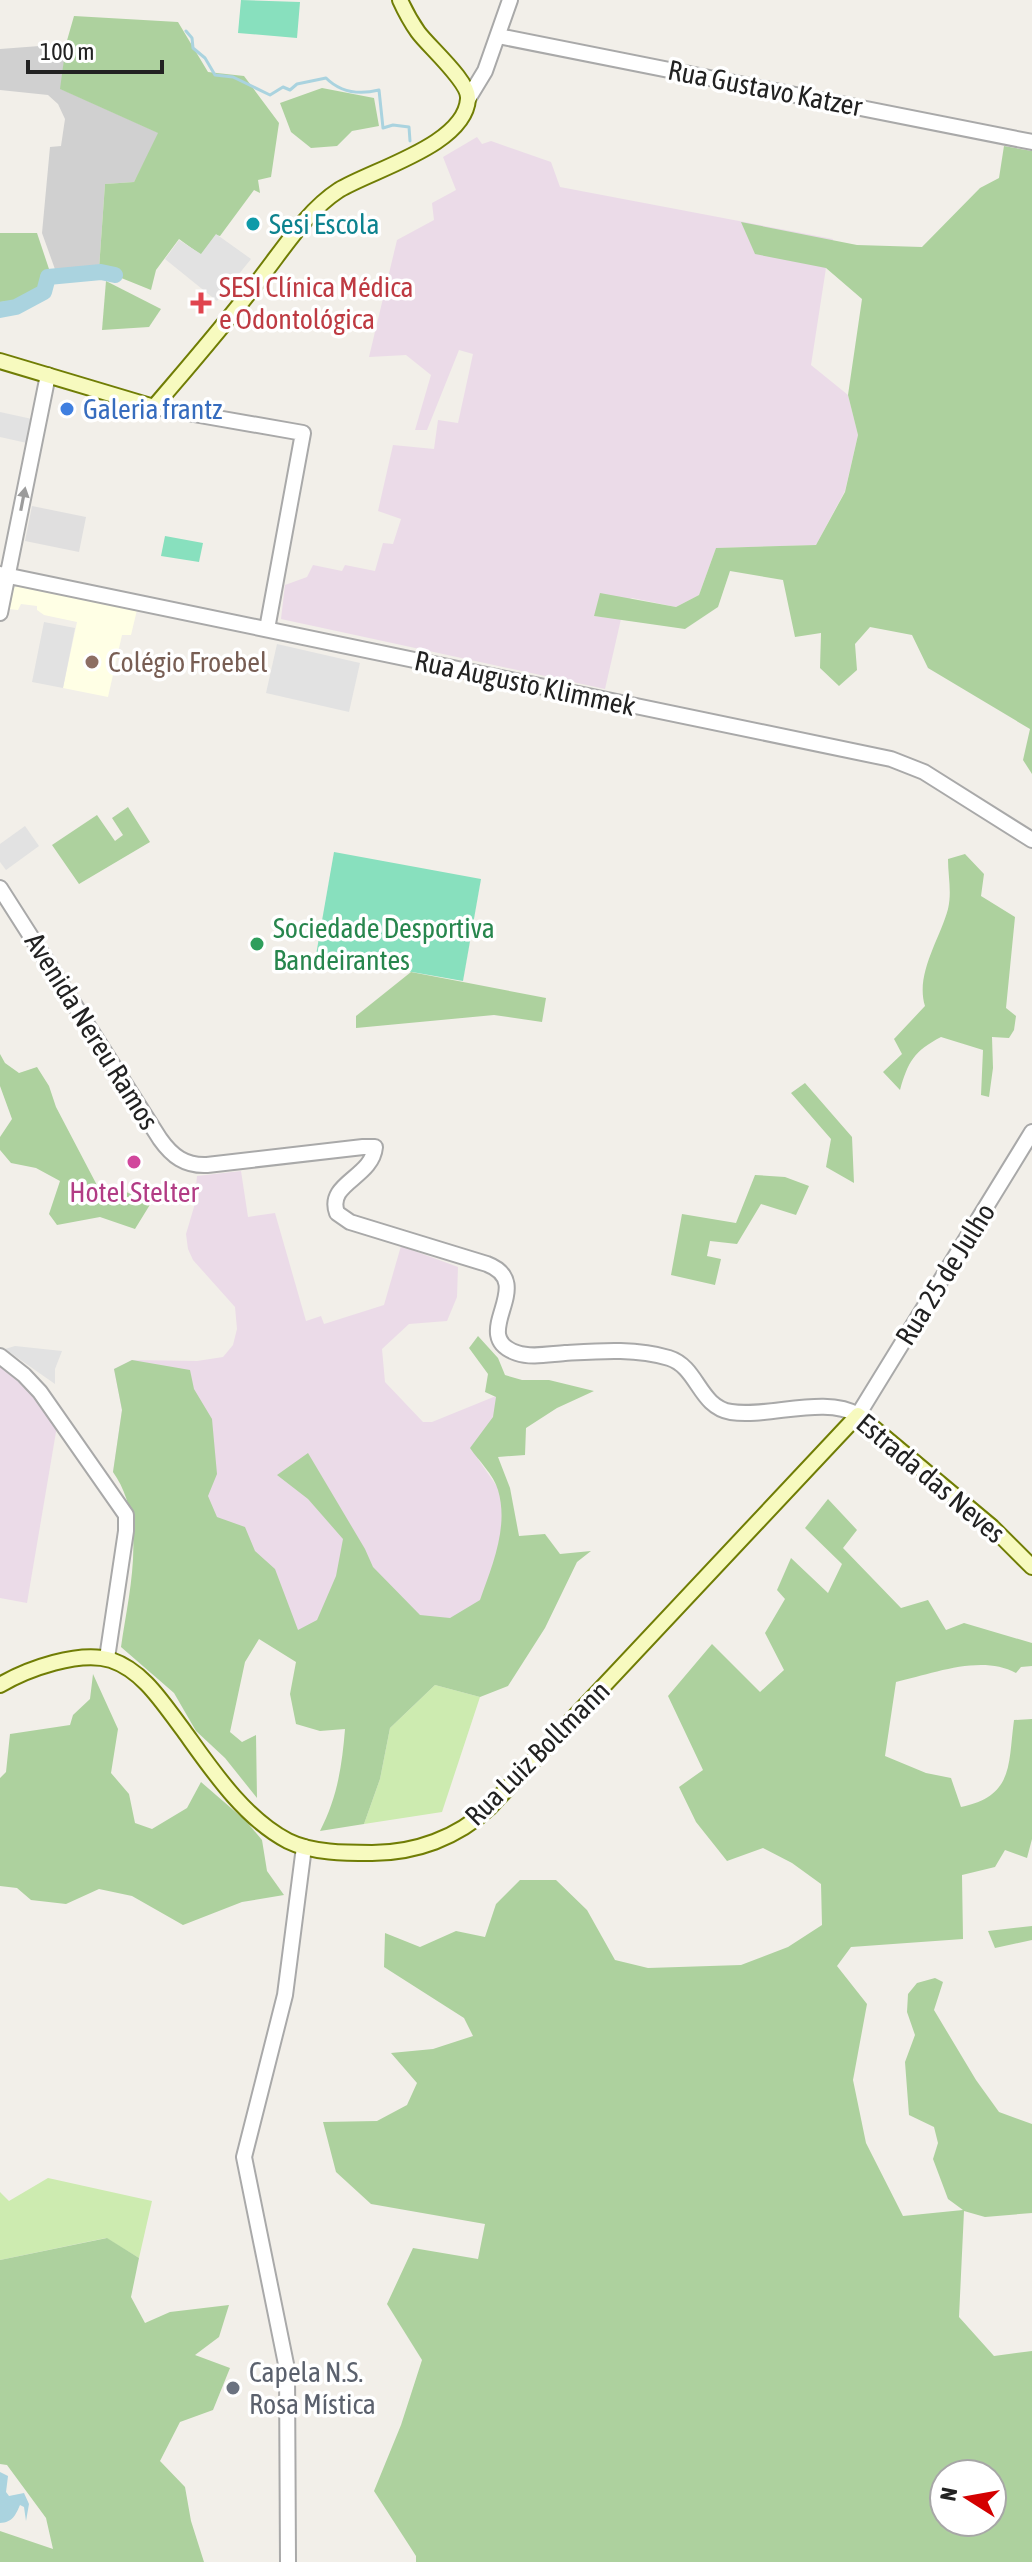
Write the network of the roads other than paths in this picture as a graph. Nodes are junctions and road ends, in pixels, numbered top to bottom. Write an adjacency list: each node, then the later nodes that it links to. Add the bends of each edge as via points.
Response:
1 (400, 0): 4 (main road, via 417,31 464,85)
2 (510, 0): 3 (street)
3 (498, 36): 4 (street); 5 (street, Rua Gustavo Katzer)
4 (468, 99): 8 (main road, via 457,124 439,142 320,205)
5 (1032, 142)
6 (0, 361): 7 (main road)
7 (48, 375): 8 (main road); 9 (street, one-way to 7)
8 (154, 407): 11 (street, via 303,433)
9 (4, 574): 10 (street); 11 (street, Rua Augusto Klimmek)
10 (0, 613)
11 (267, 629): 12 (street, Rua Augusto Klimmek, via 902,762)
12 (1032, 840)
13 (0, 888): 15 (street, Avenida Nereu Ramos, via 167,1148)
14 (1032, 1132): 17 (street, Rua 25 de Julho)
15 (193, 1164): 17 (street, Estrada das Neves, via 375,1147 364,1171 339,1191 337,1213 350,1222 501,1271 508,1287 497,1329 510,1350 530,1355 609,1351 661,1356 686,1367 722,1410 837,1407)
16 (0, 1356): 19 (street, via 48,1402 126,1515)
17 (858, 1415): 18 (main road, Estrada das Neves); 21 (main road, Rua Luiz Bollmann, via 482,1815 456,1833 407,1850 355,1853)
18 (1032, 1567)
19 (107, 1658): 20 (main road, via 53,1664); 21 (main road, Rua Luiz Bollmann, via 153,1691 252,1814)
20 (0, 1685)
21 (304, 1847): 22 (street, via 285,1995 244,2157 287,2369)
22 (288, 2562)

